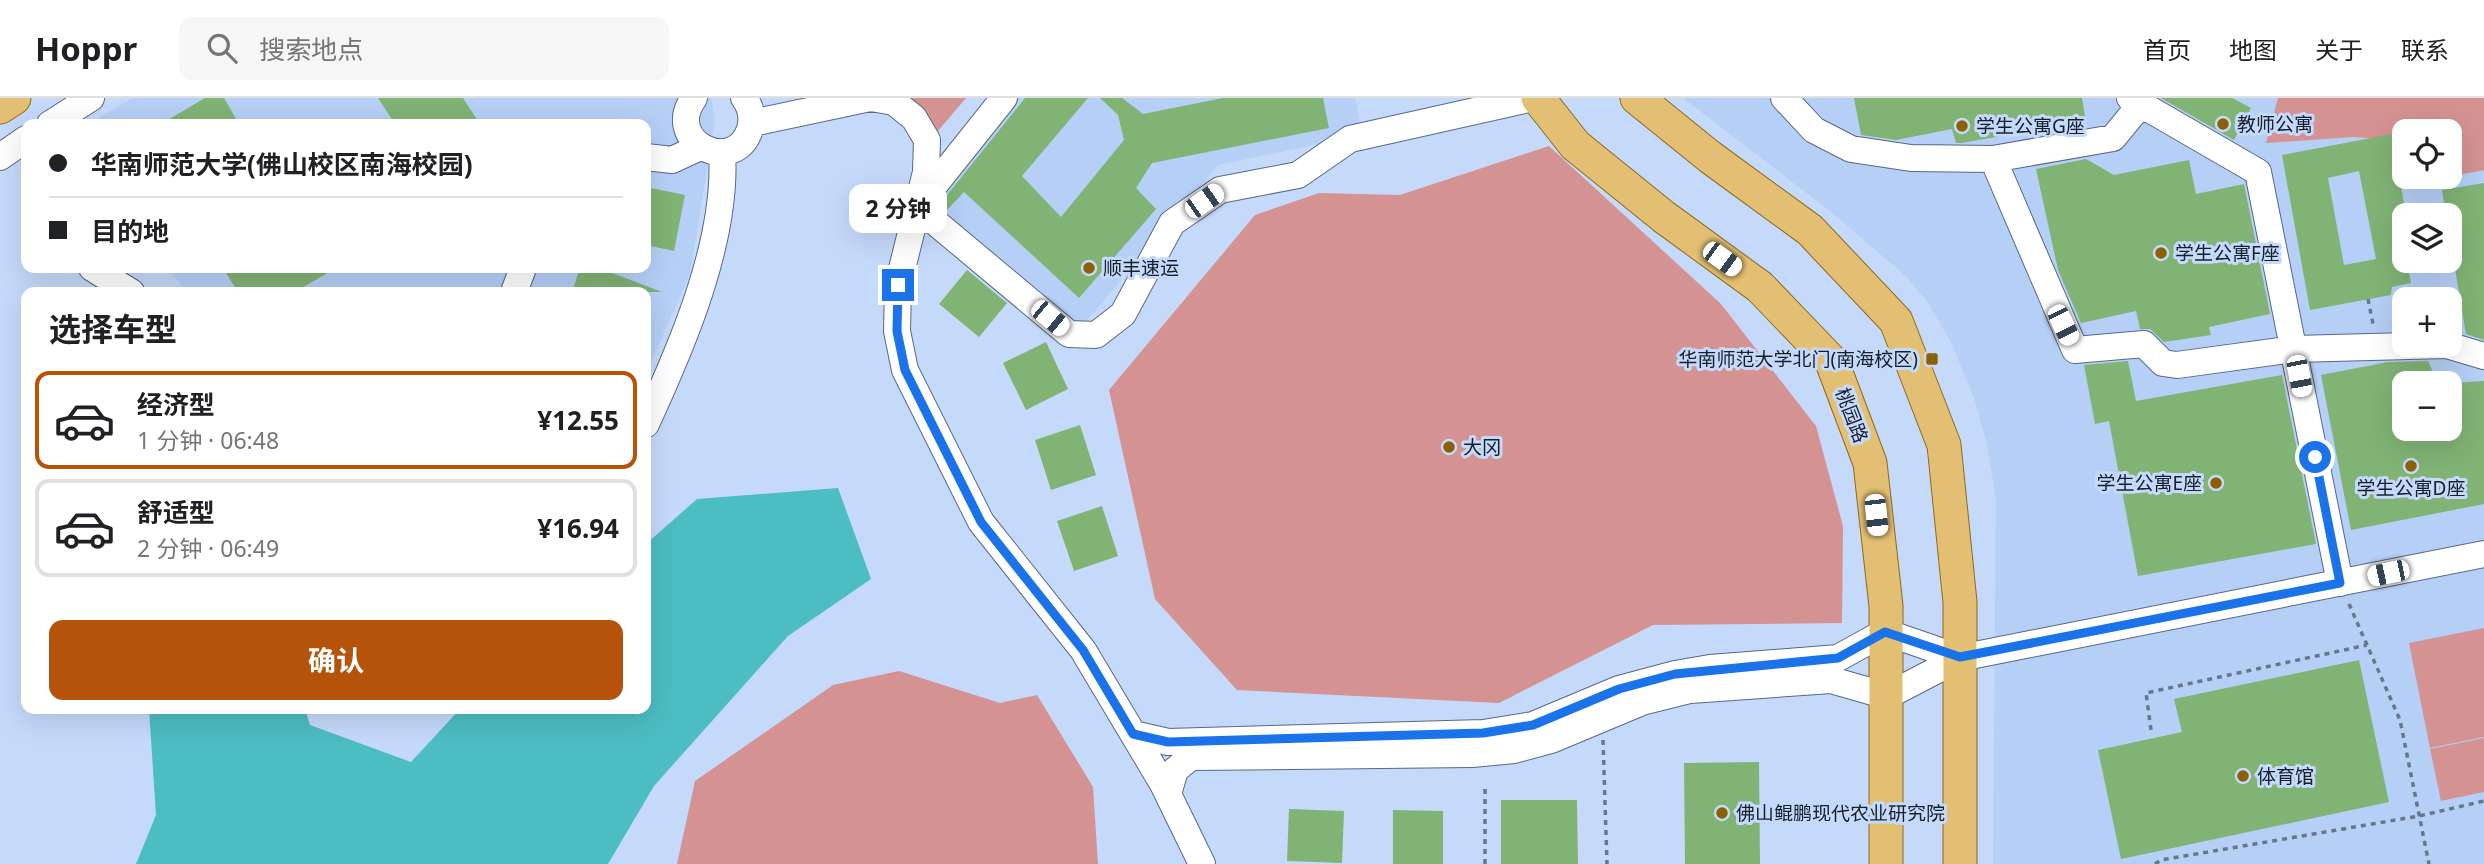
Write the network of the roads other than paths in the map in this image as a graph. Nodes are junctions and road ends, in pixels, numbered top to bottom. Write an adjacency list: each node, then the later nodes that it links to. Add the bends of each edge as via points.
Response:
1 (14, 98): 10 (main road)
2 (91, 98): 12 (street)
3 (694, 98): 13 (street, via 685,118 687,130)
4 (870, 98): 11 (street); 16 (street, via 894,102 914,118 927,140 926,172)
5 (1004, 98): 16 (street)
6 (1536, 98): 16 (street, via 1350,139 1298,175 1220,190 1172,223 1122,314 1096,335 1069,334); 24 (main road, 桃园路, via 1575,145 1760,287 1832,362 1870,463)
7 (1637, 98): 25 (main road, via 1810,230 1896,321 1944,445 1961,602)
8 (1784, 98): 15 (street, via 1814,130 1851,149 1911,158)
9 (2136, 101): 15 (street, via 2113,138); 19 (street, via 2258,172)
10 (0, 107)
11 (748, 110): 13 (street, via 742,143)
12 (58, 119)
13 (711, 150): 14 (street, via 671,160); 21 (street, via 724,181 702,285)
14 (651, 158)
15 (1993, 159): 19 (street, via 2075,350 2144,344 2163,363 2177,365)
16 (917, 207): 27 (street, via 898,285 897,331 905,370 981,522 1083,650)
17 (100, 273): 18 (street)
18 (123, 287)
19 (2294, 349): 20 (street, via 2446,345); 23 (street)
20 (2484, 356)
21 (651, 413)
22 (2484, 554): 23 (street)
23 (2340, 583): 25 (street)
24 (1885, 632): 25 (street); 26 (main road, 桃园路); 27 (street, via 1838,658 1675,674 1619,689 1533,725 1483,733 1168,742)
25 (1960, 657): 26 (street); 31 (main road)
26 (1887, 696): 28 (street, via 1831,680 1690,690 1642,702 1551,740 1514,750 1191,757 1175,770); 30 (main road, 桃园路)
27 (1133, 734): 28 (street)
28 (1168, 794): 29 (street)
29 (1202, 864)
30 (1886, 864)
31 (1960, 864)

